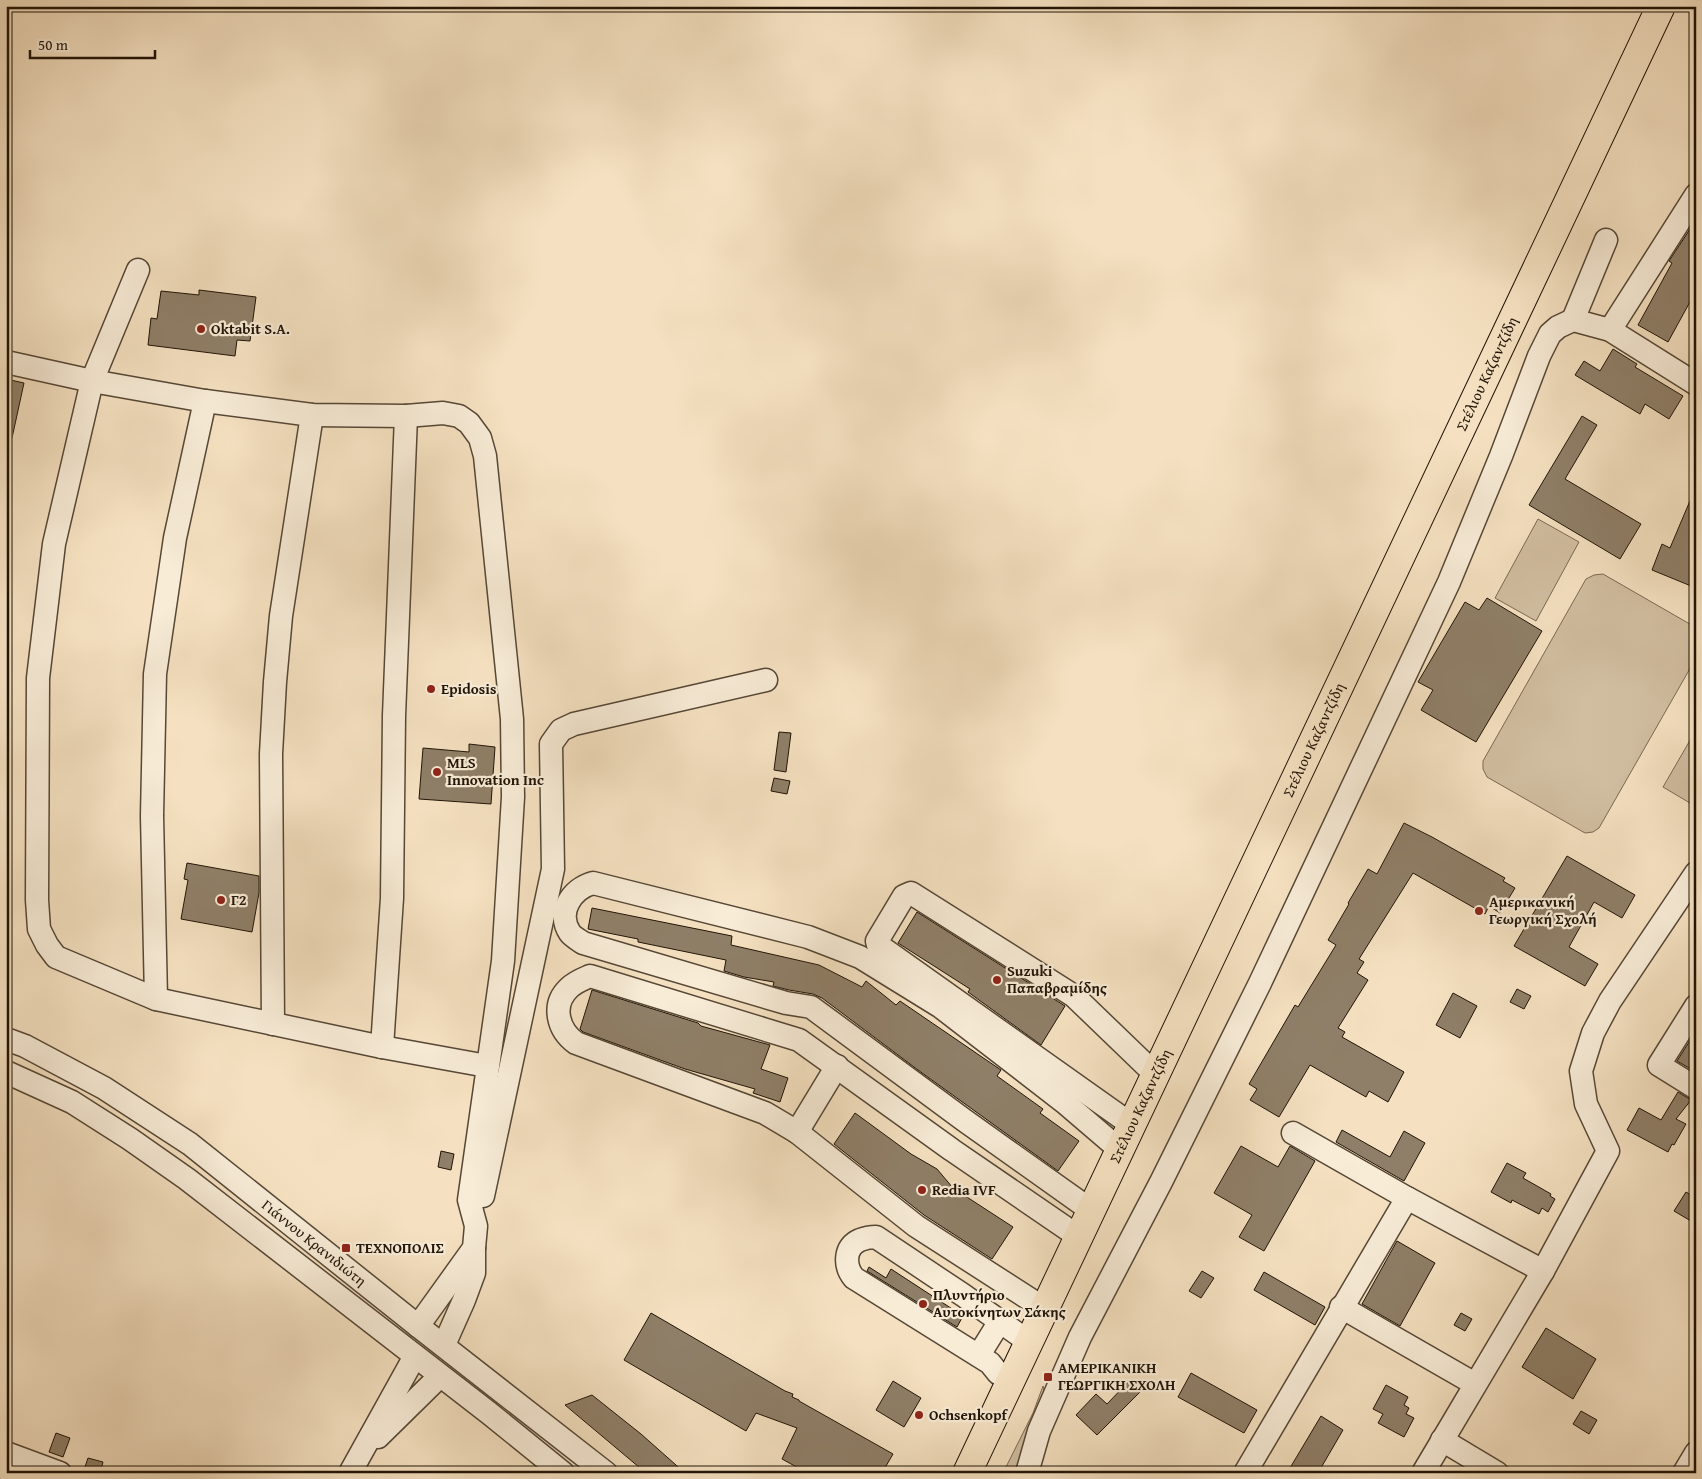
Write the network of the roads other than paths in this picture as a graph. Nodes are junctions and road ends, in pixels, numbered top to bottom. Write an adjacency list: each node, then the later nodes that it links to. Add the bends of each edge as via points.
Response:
1 (1661, 6): 23 (main road, Στέλιου Καζαντζίδη)
2 (1696, 195): 6 (street)
3 (1606, 240): 5 (street)
4 (138, 270): 8 (street)
5 (1573, 320): 6 (street); 53 (street, via 1550,334 1539,356 1449,582 1260,983 1080,1337 1039,1431)
6 (1610, 330): 9 (street)
7 (6, 362): 8 (street)
8 (92, 381): 10 (street); 15 (street, via 54,544 38,678 37,900 40,929 56,957)
9 (1696, 384)
10 (206, 401): 11 (street); 15 (street, via 175,538 155,674 152,816)
11 (312, 415): 12 (street); 17 (street, via 281,616 275,682 271,754)
12 (406, 416): 19 (street, via 394,716 392,898); 20 (street, via 443,413 459,416 470,423 480,438 485,456 512,719 513,797 503,961)
13 (766, 680): 31 (street, via 574,724 561,730 551,744 552,869)
14 (1696, 873): 33 (street, via 1610,1001 1593,1032 1581,1071 1586,1104 1608,1151)
15 (156, 999): 17 (street)
16 (1696, 1006): 24 (street, via 1659,1065)
17 (273, 1024): 19 (street)
18 (6, 1039): 37 (street, Γιάννου Κρανιδιώτη, via 104,1088 190,1144)
19 (382, 1047): 20 (street)
20 (487, 1066): 31 (street, via 469,1200)
21 (836, 1066): 26 (street); 26 (street, via 799,1040 590,976 573,984 563,995 558,1018 564,1032 576,1043 765,1113); 32 (street)
22 (6, 1072): 40 (street, Γιάννου Κρανιδιώτη, via 72,1102 130,1139 187,1179)
23 (1156, 1075): 25 (main road, Στέλιου Καζαντζίδη); 25 (street, via 1074,996 910,893 904,896 877,941 878,945)
24 (1696, 1088)
25 (1132, 1125): 28 (main road, Στέλιου Καζαντζίδη)
26 (797, 1132): 35 (street, via 916,1226)
27 (1292, 1133): 29 (street)
28 (1120, 1150): 30 (main road, Στέλιου Καζαντζίδη); 30 (street, via 1064,1102 941,1007 860,957 800,935 593,883 578,890 568,902 567,927 582,943 786,1003 811,1007)
29 (1407, 1198): 33 (street); 34 (street)
30 (1092, 1211): 32 (main road, Στέλιου Καζαντζίδη)
31 (475, 1237): 37 (street); 39 (street, via 474,1273)
32 (1079, 1237): 35 (main road, Στέλιου Καζαντζίδη)
33 (1543, 1271): 44 (street)
34 (1342, 1307): 44 (street); 54 (street)
35 (1045, 1309): 38 (main road, Στέλιου Καζαντζίδη)
36 (1000, 1321): 38 (street); 41 (street); 41 (street, via 876,1237 860,1240 850,1249 846,1261 854,1278)
37 (418, 1326): 39 (street, Γιάννου Κρανιδιώτη)
38 (1029, 1342): 43 (main road, Στέλιου Καζαντζίδη)
39 (444, 1345): 51 (street, Γιάννου Κρανιδιώτη)
40 (415, 1356): 42 (street, Γιάννου Κρανιδιώτη); 48 (street)
41 (984, 1359): 43 (street)
42 (440, 1376): 48 (street); 50 (street, Γιάννου Κρανιδιώτη)
43 (1010, 1381): 52 (main road, Στέλιου Καζαντζίδη)
44 (1475, 1384): 45 (street)
45 (1442, 1440): 55 (street); 56 (street)
46 (6, 1453): 49 (street)
47 (1696, 1453): 57 (street)
48 (354, 1465)
49 (60, 1473)
50 (563, 1473)
51 (606, 1473)
52 (967, 1473)
53 (1027, 1473)
54 (1244, 1473)
55 (1423, 1473)
56 (1497, 1473)
57 (1684, 1473)

